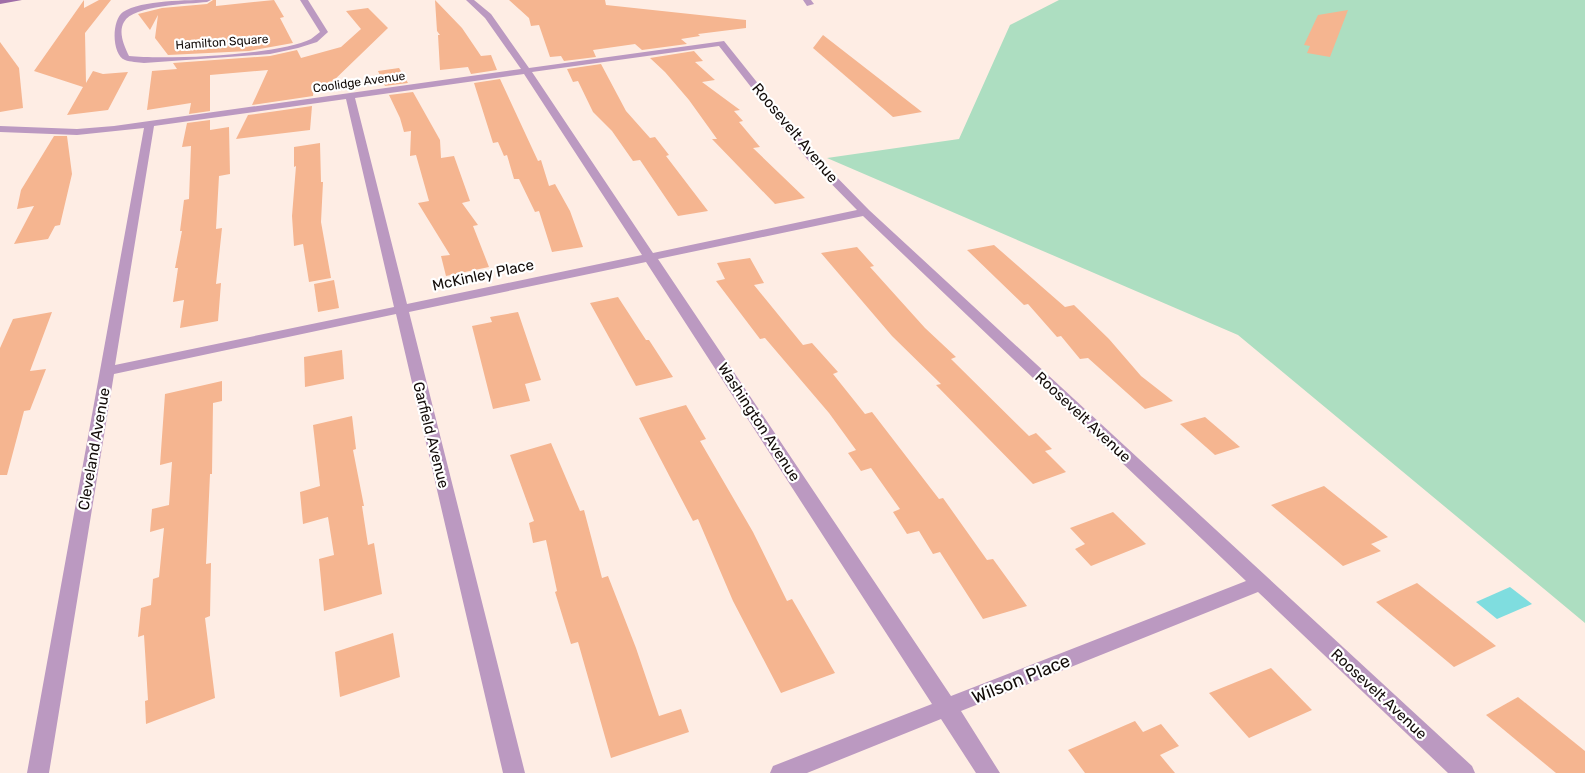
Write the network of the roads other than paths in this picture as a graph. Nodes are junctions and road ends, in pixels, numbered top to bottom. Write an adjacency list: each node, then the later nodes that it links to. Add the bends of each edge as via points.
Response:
1 (18, 0): 5 (main road)
2 (207, 0): 3 (street, Hamilton Square, via 145,9 125,16 117,30 124,54 129,59 152,60 273,52 305,45 322,35 323,28)
3 (304, 0)
4 (470, 0): 7 (street, Washington Avenue, via 488,16)
5 (0, 2)
6 (721, 44): 7 (street, Coolidge Avenue); 11 (street, Roosevelt Avenue, via 811,157)
7 (527, 71): 8 (street, Coolidge Avenue); 12 (street, Washington Avenue)
8 (350, 96): 9 (street, Coolidge Avenue); 13 (street, Garfield Avenue)
9 (149, 125): 10 (street, Coolidge Avenue, via 77,132); 14 (street, Cleveland Avenue)
10 (0, 129)
11 (864, 212): 12 (street, McKinley Place); 15 (street, Roosevelt Avenue)
12 (651, 257): 13 (street, McKinley Place); 16 (street, Washington Avenue)
13 (401, 309): 14 (street, McKinley Place); 18 (street, Garfield Avenue)
14 (107, 371): 17 (street, Cleveland Avenue)
15 (1261, 583): 16 (street, Wilson Place); 21 (street, Roosevelt Avenue)
16 (946, 708): 19 (street, Wilson Place); 20 (street, Washington Avenue)
17 (38, 773)
18 (514, 773)
19 (781, 773)
20 (989, 773)
21 (1464, 773)

